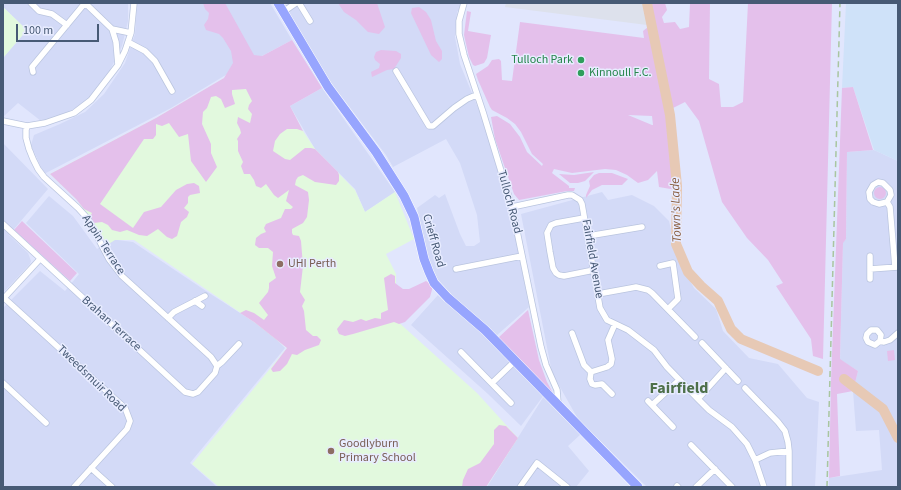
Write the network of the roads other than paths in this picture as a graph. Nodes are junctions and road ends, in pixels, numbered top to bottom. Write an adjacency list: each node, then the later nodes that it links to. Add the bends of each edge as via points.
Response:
1 (31, 3): 10 (street, via 40,11 52,14)
2 (85, 3): 10 (street); 11 (street)
3 (134, 3): 12 (street)
4 (278, 3): 8 (main road, Crieff Road)
5 (296, 3): 8 (street)
6 (299, 3): 9 (street)
7 (464, 3): 18 (street, Tulloch Road, via 459,21 459,34)
8 (283, 12): 51 (main road, Crieff Road, via 328,87 376,152 404,196 414,217 424,259 434,282)
9 (310, 21)
10 (67, 25): 16 (street, via 32,67)
11 (112, 29): 12 (street); 14 (street)
12 (132, 33): 13 (street)
13 (128, 42): 14 (street); 17 (street, via 145,51 156,61)
14 (118, 65): 20 (street, via 91,100 74,113)
15 (396, 71): 18 (street, via 429,126 433,126 467,99)
16 (33, 72)
17 (172, 92)
18 (477, 97): 22 (street, Tulloch Road)
19 (3, 121): 20 (street)
20 (27, 126): 42 (street, Appin Terrace, via 29,149 41,173 88,219 117,271)
21 (887, 202): 21 (street, via 891,195 888,187 880,182 873,185 869,192 870,199 879,204); 31 (street, via 890,207)
22 (512, 207): 23 (street, Fairfield Avenue, via 572,195 582,204); 27 (street, Tulloch Road)
23 (584, 218): 26 (street, Fairfield Avenue); 34 (street, via 556,223 547,233 553,268 556,273 564,276)
24 (3, 224): 29 (street, Brahan Terrace)
25 (642, 227): 26 (street)
26 (588, 236): 34 (street, Fairfield Avenue)
27 (522, 256): 32 (street); 63 (street, Tulloch Road, via 541,348)
28 (870, 256): 33 (street)
29 (40, 259): 38 (street); 52 (street, Brahan Terrace, via 185,392 198,392 215,373)
30 (660, 266): 41 (street, via 673,263 678,299)
31 (897, 267): 33 (street)
32 (456, 269)
33 (870, 269): 35 (street)
34 (594, 270): 36 (street, Fairfield Avenue)
35 (870, 279)
36 (598, 294): 41 (street, via 642,288 652,293); 43 (street, Fairfield Avenue, via 600,308 607,320)
37 (204, 296): 39 (street)
38 (3, 297): 69 (street, Tweedsmuir Road, via 127,413 130,421 127,429)
39 (195, 301): 40 (street); 42 (street)
40 (202, 306)
41 (668, 309): 46 (street)
42 (168, 318): 52 (street, Appin Terrace, via 211,357)
43 (615, 324): 54 (street, via 608,340 612,359 610,364); 55 (street, Fairfield Avenue, via 628,330 654,350)
44 (572, 333): 54 (street, via 584,365)
45 (898, 333): 47 (street, via 886,342)
46 (695, 337)
47 (880, 341)
48 (702, 343): 53 (street)
49 (239, 344): 52 (street)
50 (461, 352): 58 (street)
51 (515, 361): 58 (street); 63 (main road, Crieff Road)
52 (217, 366)
53 (726, 368): 56 (street); 61 (street)
54 (591, 372): 60 (street, via 592,384 602,384)
55 (679, 380): 61 (street, Fairfield Avenue); 65 (street, via 650,403)
56 (738, 380)
57 (3, 383): 64 (street)
58 (492, 383): 62 (street)
59 (745, 388): 67 (street, via 781,426 787,437)
60 (612, 394)
61 (698, 398): 68 (street, Fairfield Avenue, via 732,427 747,444)
62 (511, 403)
63 (558, 403): 75 (main road, Crieff Road)
64 (46, 423)
65 (673, 427)
66 (691, 445): 70 (street)
67 (789, 451): 68 (street, via 770,453); 79 (street)
68 (755, 460): 78 (street, Fairfield Avenue)
69 (91, 468): 71 (street, Tweedsmuir Road); 72 (street)
70 (715, 469): 76 (street); 77 (street)
71 (74, 487)
72 (112, 487)
73 (520, 487): 74 (street, via 537,463)
74 (567, 487)
75 (638, 487)
76 (696, 487)
77 (732, 487)
78 (764, 487)
79 (789, 487)

